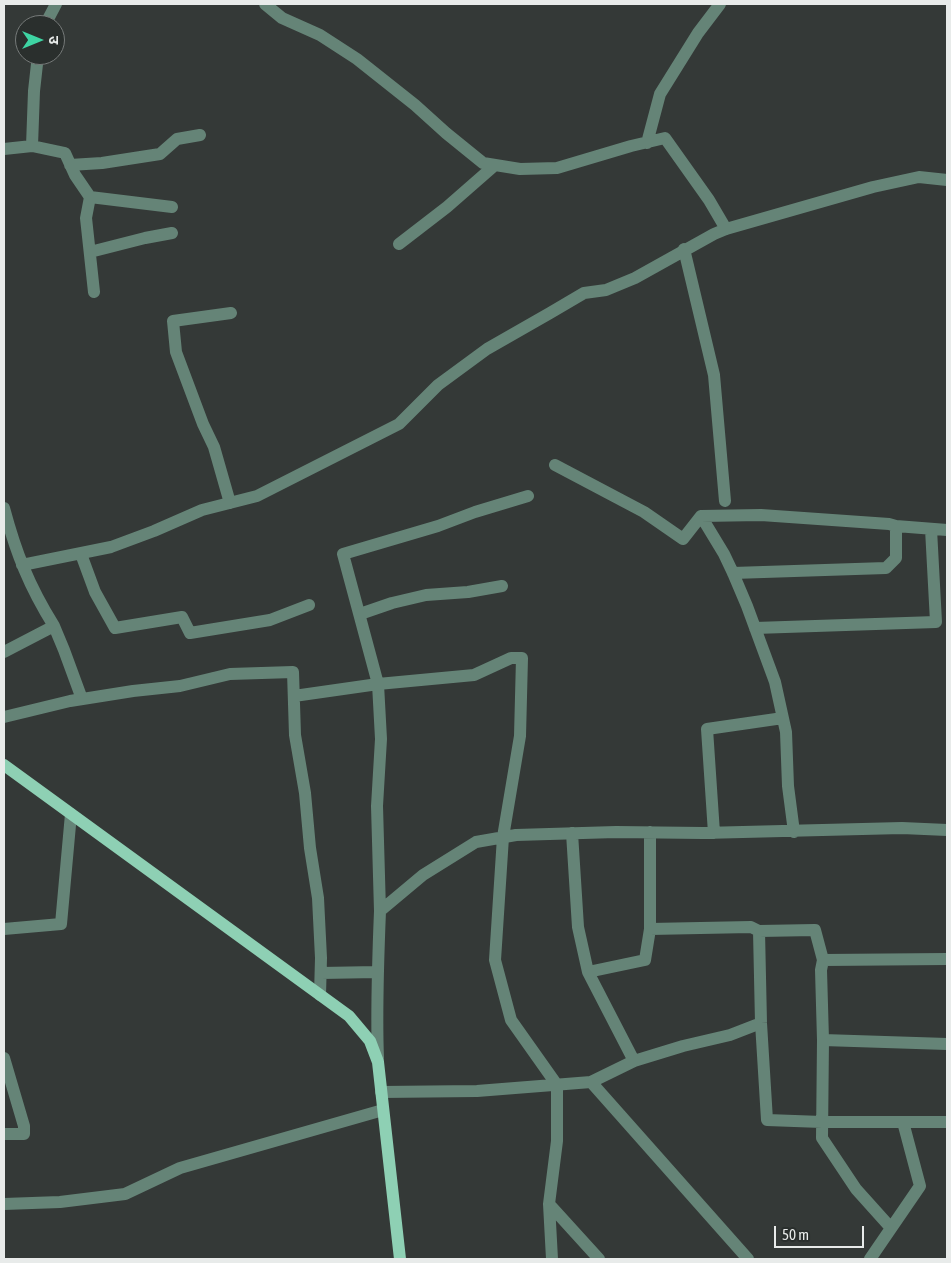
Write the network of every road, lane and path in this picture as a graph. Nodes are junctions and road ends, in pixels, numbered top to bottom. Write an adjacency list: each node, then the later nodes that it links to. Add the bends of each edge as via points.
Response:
1 (266, 4): 8 (street, via 282,18 357,59 483,163)
2 (720, 4): 5 (street, via 660,94)
3 (37, 65): 6 (street)
4 (200, 134): 9 (street, via 178,139 160,154)
5 (647, 143): 8 (street, via 557,168 520,169); 13 (street, via 666,138)
6 (32, 146): 7 (street); 9 (street, via 65,153)
7 (4, 149)
8 (495, 164): 15 (street)
9 (70, 165): 11 (street)
10 (947, 180): 13 (street, via 919,177 900,181)
11 (90, 197): 12 (street); 17 (street, via 86,218)
12 (172, 207)
13 (726, 229): 16 (street)
14 (172, 233): 17 (street)
15 (399, 244)
16 (684, 249): 22 (street, via 714,375); 23 (street, via 621,284 584,293 487,349 438,385 399,424 257,496)
17 (90, 252): 18 (street)
18 (94, 292)
19 (230, 313): 23 (street, via 174,321 176,352 214,447)
20 (555, 465): 25 (street, via 644,512 683,539)
21 (528, 496): 34 (street, via 343,554)
22 (725, 501)
23 (230, 503): 29 (street, via 202,510 154,532)
24 (4, 508): 30 (street)
25 (701, 516): 26 (street, via 761,515); 31 (street)
26 (896, 526): 27 (street); 31 (street, via 896,558 886,568)
27 (931, 529): 28 (street); 36 (street, via 936,622)
28 (947, 530)
29 (81, 554): 30 (street); 33 (street, via 96,592 116,628 182,618 190,633 270,620)
30 (22, 565): 35 (street)
31 (733, 573): 36 (street)
32 (502, 586): 34 (street, via 426,594)
33 (310, 605)
34 (360, 614): 38 (street)
35 (54, 626): 37 (street); 40 (street)
36 (755, 628): 42 (street, via 775,682)
37 (4, 652)
38 (378, 684): 39 (street); 50 (street, via 474,675 510,658 522,658 520,736); 51 (street, via 382,739 378,806)
39 (294, 696): 40 (street, via 293,672 230,674 180,686); 59 (street, via 295,735 318,898)
40 (82, 699): 41 (street)
41 (4, 717)
42 (783, 718): 47 (street); 49 (street, via 707,729)
43 (4, 765): 44 (main road)
44 (71, 814): 52 (street, via 61,924); 60 (main road)
45 (947, 830): 47 (street, via 902,828)
46 (650, 832): 48 (street); 49 (street); 53 (street)
47 (794, 832): 49 (street)
48 (572, 833): 50 (street); 58 (street, via 578,927)
49 (714, 833)
50 (503, 837): 51 (street, via 476,842 423,875); 68 (street, via 495,960 510,1020)
51 (380, 911): 57 (street)
52 (4, 929)
53 (650, 929): 54 (street, via 751,927); 58 (street, via 645,960)
54 (759, 931): 56 (street, via 815,930); 61 (street)
55 (947, 959): 56 (street)
56 (823, 960): 62 (street)
57 (377, 972): 59 (street); 66 (street)
58 (588, 972): 65 (street)
59 (321, 973): 60 (street)
60 (320, 995): 66 (main road, via 349,1016 370,1041)
61 (761, 1023): 65 (street, via 730,1035); 71 (street, via 767,1120)
62 (823, 1040): 63 (street); 71 (street)
63 (947, 1044)
64 (4, 1058): 74 (street, via 24,1134)
65 (634, 1061): 67 (street)
66 (378, 1062): 69 (main road)
67 (591, 1082): 68 (street); 81 (street)
68 (557, 1085): 69 (street); 76 (street, via 557,1140)
69 (382, 1092): 70 (main road)
70 (384, 1110): 75 (street, via 180,1168 125,1194 60,1202); 78 (main road)
71 (822, 1122): 72 (street); 77 (street, via 822,1138 856,1188)
72 (903, 1122): 73 (street); 77 (street, via 920,1186)
73 (947, 1122)
74 (4, 1134)
75 (4, 1204)
76 (549, 1204): 79 (street); 80 (street)
77 (891, 1228): 82 (street)
78 (400, 1259)
79 (552, 1259)
80 (599, 1259)
81 (748, 1259)
82 (870, 1259)

